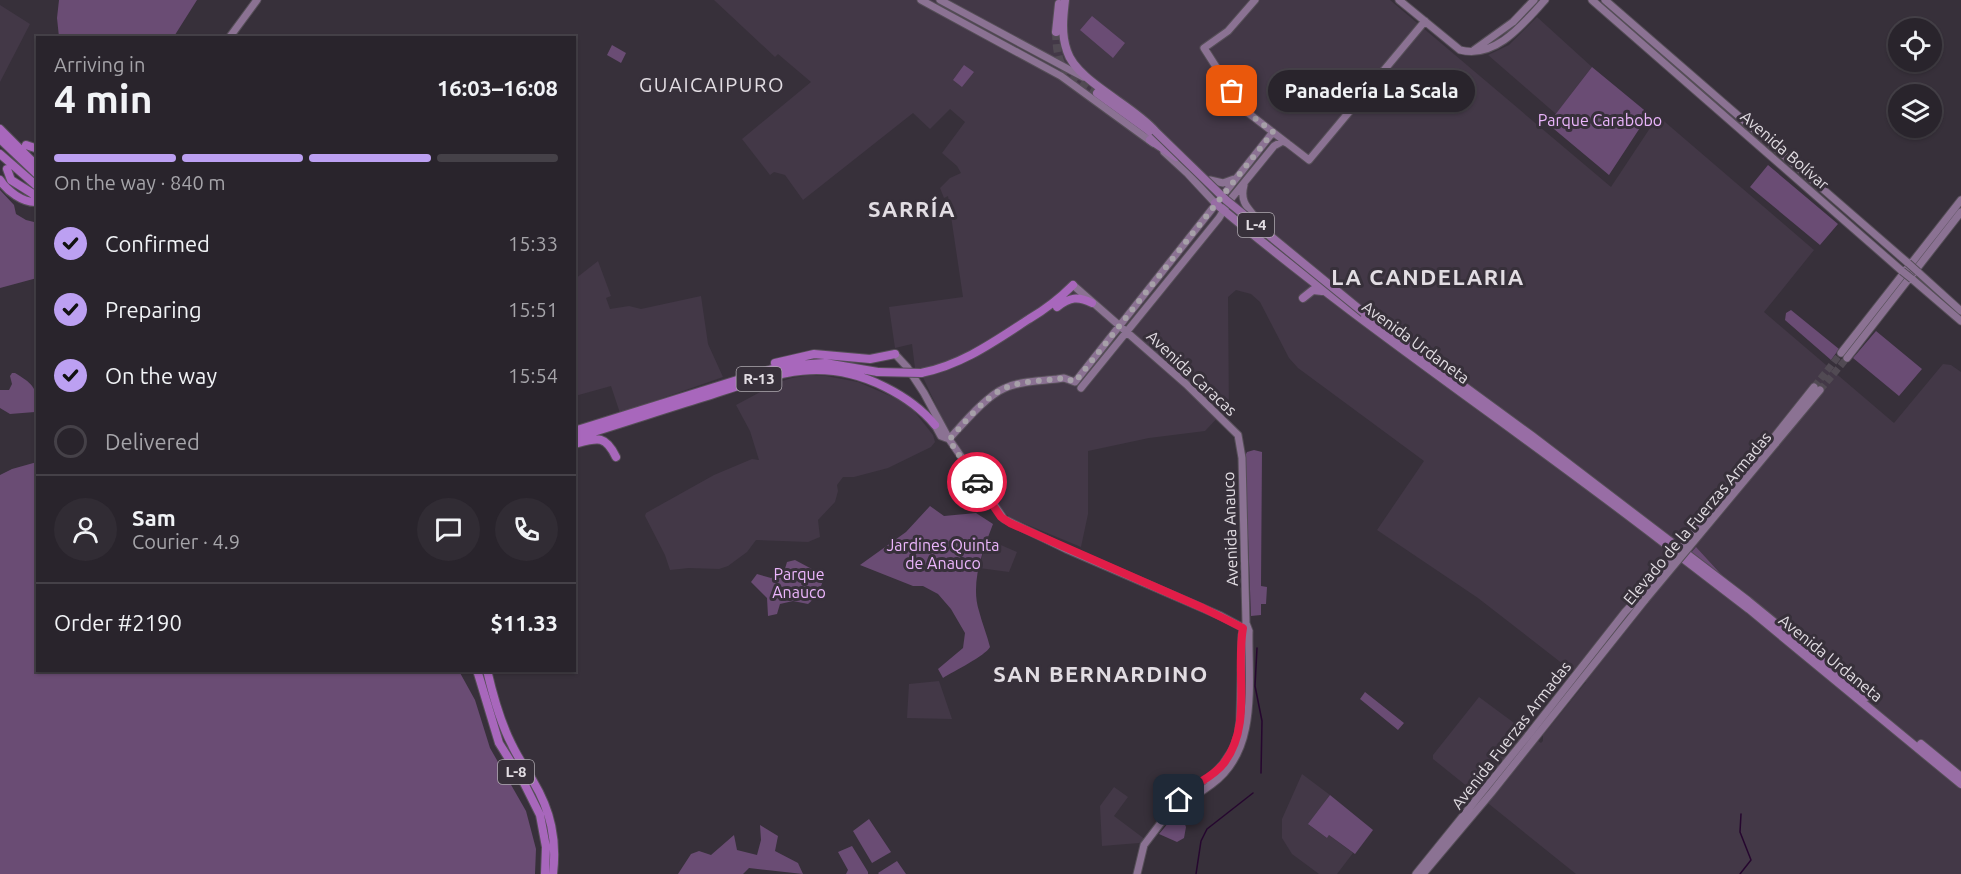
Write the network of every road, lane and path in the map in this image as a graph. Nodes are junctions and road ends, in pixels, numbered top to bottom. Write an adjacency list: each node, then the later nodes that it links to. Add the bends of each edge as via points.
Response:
1 (258, 0): 14 (main road)
2 (921, 0): 21 (main road, Avenida Urdaneta, via 1061,76)
3 (940, 0): 16 (main road)
4 (1060, 0): 13 (main road)
5 (1065, 0): 16 (main road, L-4, via 1062,25 1067,53)
6 (1255, 0): 19 (main road, via 1228,31 1204,48 1243,109)
7 (1399, 0): 12 (main road)
8 (1534, 0): 15 (main road, via 1513,22)
9 (1545, 0): 15 (main road, via 1496,47)
10 (1592, 0): 51 (main road, Avenida Bolívar, bridge)
11 (1605, 0): 49 (main road, Avenida Bolívar, bridge)
12 (1425, 21): 15 (main road, via 1460,50); 22 (main road, via 1309,160)
13 (1056, 32)
14 (231, 36)
15 (1474, 50)
16 (1092, 82): 50 (main road, L-4, bridge, via 1146,121 1226,200)
17 (1097, 93): 26 (main road, L-4, via 1148,130)
18 (0, 129): 23 (highway)
19 (1273, 132): 22 (main road); 31 (main road)
20 (0, 139): 30 (highway)
21 (1150, 140): 26 (main road, L-4); 39 (main road, Avenida Urdaneta)
22 (1287, 143): 34 (main road, via 1274,146)
23 (23, 148): 24 (highway); 27 (highway); 28 (highway)
24 (36, 148)
25 (0, 154): 35 (highway)
26 (1176, 157): 50 (main road, L-4, bridge, via 1247,224)
27 (36, 158)
28 (36, 164)
29 (7, 169): 36 (highway, via 11,180)
30 (36, 173)
31 (1238, 176): 33 (main road, via 1223,183); 39 (main road)
32 (0, 180): 37 (highway, via 26,200)
33 (1210, 180)
34 (1245, 182): 40 (main road); 43 (main road, via 1244,204)
35 (36, 185)
36 (36, 198)
37 (36, 199)
38 (1961, 200): 41 (main road, via 1844,356)
39 (1215, 203): 40 (main road, Avenida Urdaneta / L-4); 52 (main road)
40 (1223, 210): 42 (main road, Avenida Urdaneta / L-4); 53 (main road)
41 (1961, 212)
42 (1232, 217): 43 (main road, L-4, via 1230,209 1237,206); 46 (main road, Avenida Urdaneta / L-4)
43 (1260, 224)
44 (1330, 284): 46 (main road, via 1321,281 1319,286)
45 (1073, 285): 48 (main road, Avenida Caracas / R-13); 54 (highway, R-13)
46 (1324, 292): 47 (main road, via 1313,290); 50 (main road, Avenida Urdaneta / L-4)
47 (1303, 298)
48 (1092, 303): 52 (main road, Avenida Caracas / R-13); 54 (highway, R-13, via 1069,298)
49 (1961, 311)
50 (1357, 313): 66 (main road, Avenida Urdaneta / L-4, via 1532,436)
51 (1961, 321)
52 (1119, 325): 53 (main road, Avenida Caracas / R-13); 63 (main road, via 1075,382 1064,378 1004,388 991,396)
53 (1126, 331): 57 (main road); 61 (main road, Avenida Caracas / R-13)
54 (1012, 332): 56 (highway, R-13, bridge, via 950,365 921,374 814,362 782,366)
55 (895, 354): 56 (highway, R-13, via 870,359 803,355 751,371); 63 (main road, R-13, via 924,393)
56 (743, 378): 60 (highway, R-13)
57 (1081, 388)
58 (1817, 388): 67 (main road, Elevado de la Fuerzas Armadas, bridge)
59 (935, 425): 62 (highway, R-13, via 916,405 872,380 839,370 806,369 770,376); 63 (main road, R-13, via 941,436)
60 (576, 430)
61 (1238, 435): 70 (main road, Avenida Anauco / R-13, via 1242,458)
62 (576, 437)
63 (949, 440): 70 (main road, R-13, via 1004,519)
64 (576, 444): 65 (highway, via 602,440)
65 (616, 457)
66 (1680, 553): 73 (main road, Avenida Urdaneta / L-4, via 1806,648); 74 (main road, Avenida Urdaneta / L-4)
67 (1642, 598): 68 (main road, Elevado de la Fuerzas Armadas); 69 (main road, Elevado de la Fuerzas Armadas)
68 (1625, 612): 75 (main road, Avenida Fuerzas Armadas)
69 (1632, 617): 75 (main road, Avenida Fuerzas Armadas)
70 (1246, 628): 79 (main road, Avenida Anauco / R-13, via 1236,742 1218,770 1185,791 1144,845)
71 (478, 672): 77 (highway, L-8, via 499,743 540,815 546,847)
72 (488, 672): 78 (highway, L-8, via 506,734 548,812 554,834)
73 (1961, 777)
74 (1961, 784)
75 (1484, 796): 76 (main road, Avenida Fuerzas Armadas)
76 (1471, 812): 80 (main road, Avenida Fuerzas Armadas); 81 (main road, Avenida Fuerzas Armadas)
77 (545, 874)
78 (553, 874)
79 (1137, 874)
80 (1416, 874)
81 (1423, 874)

